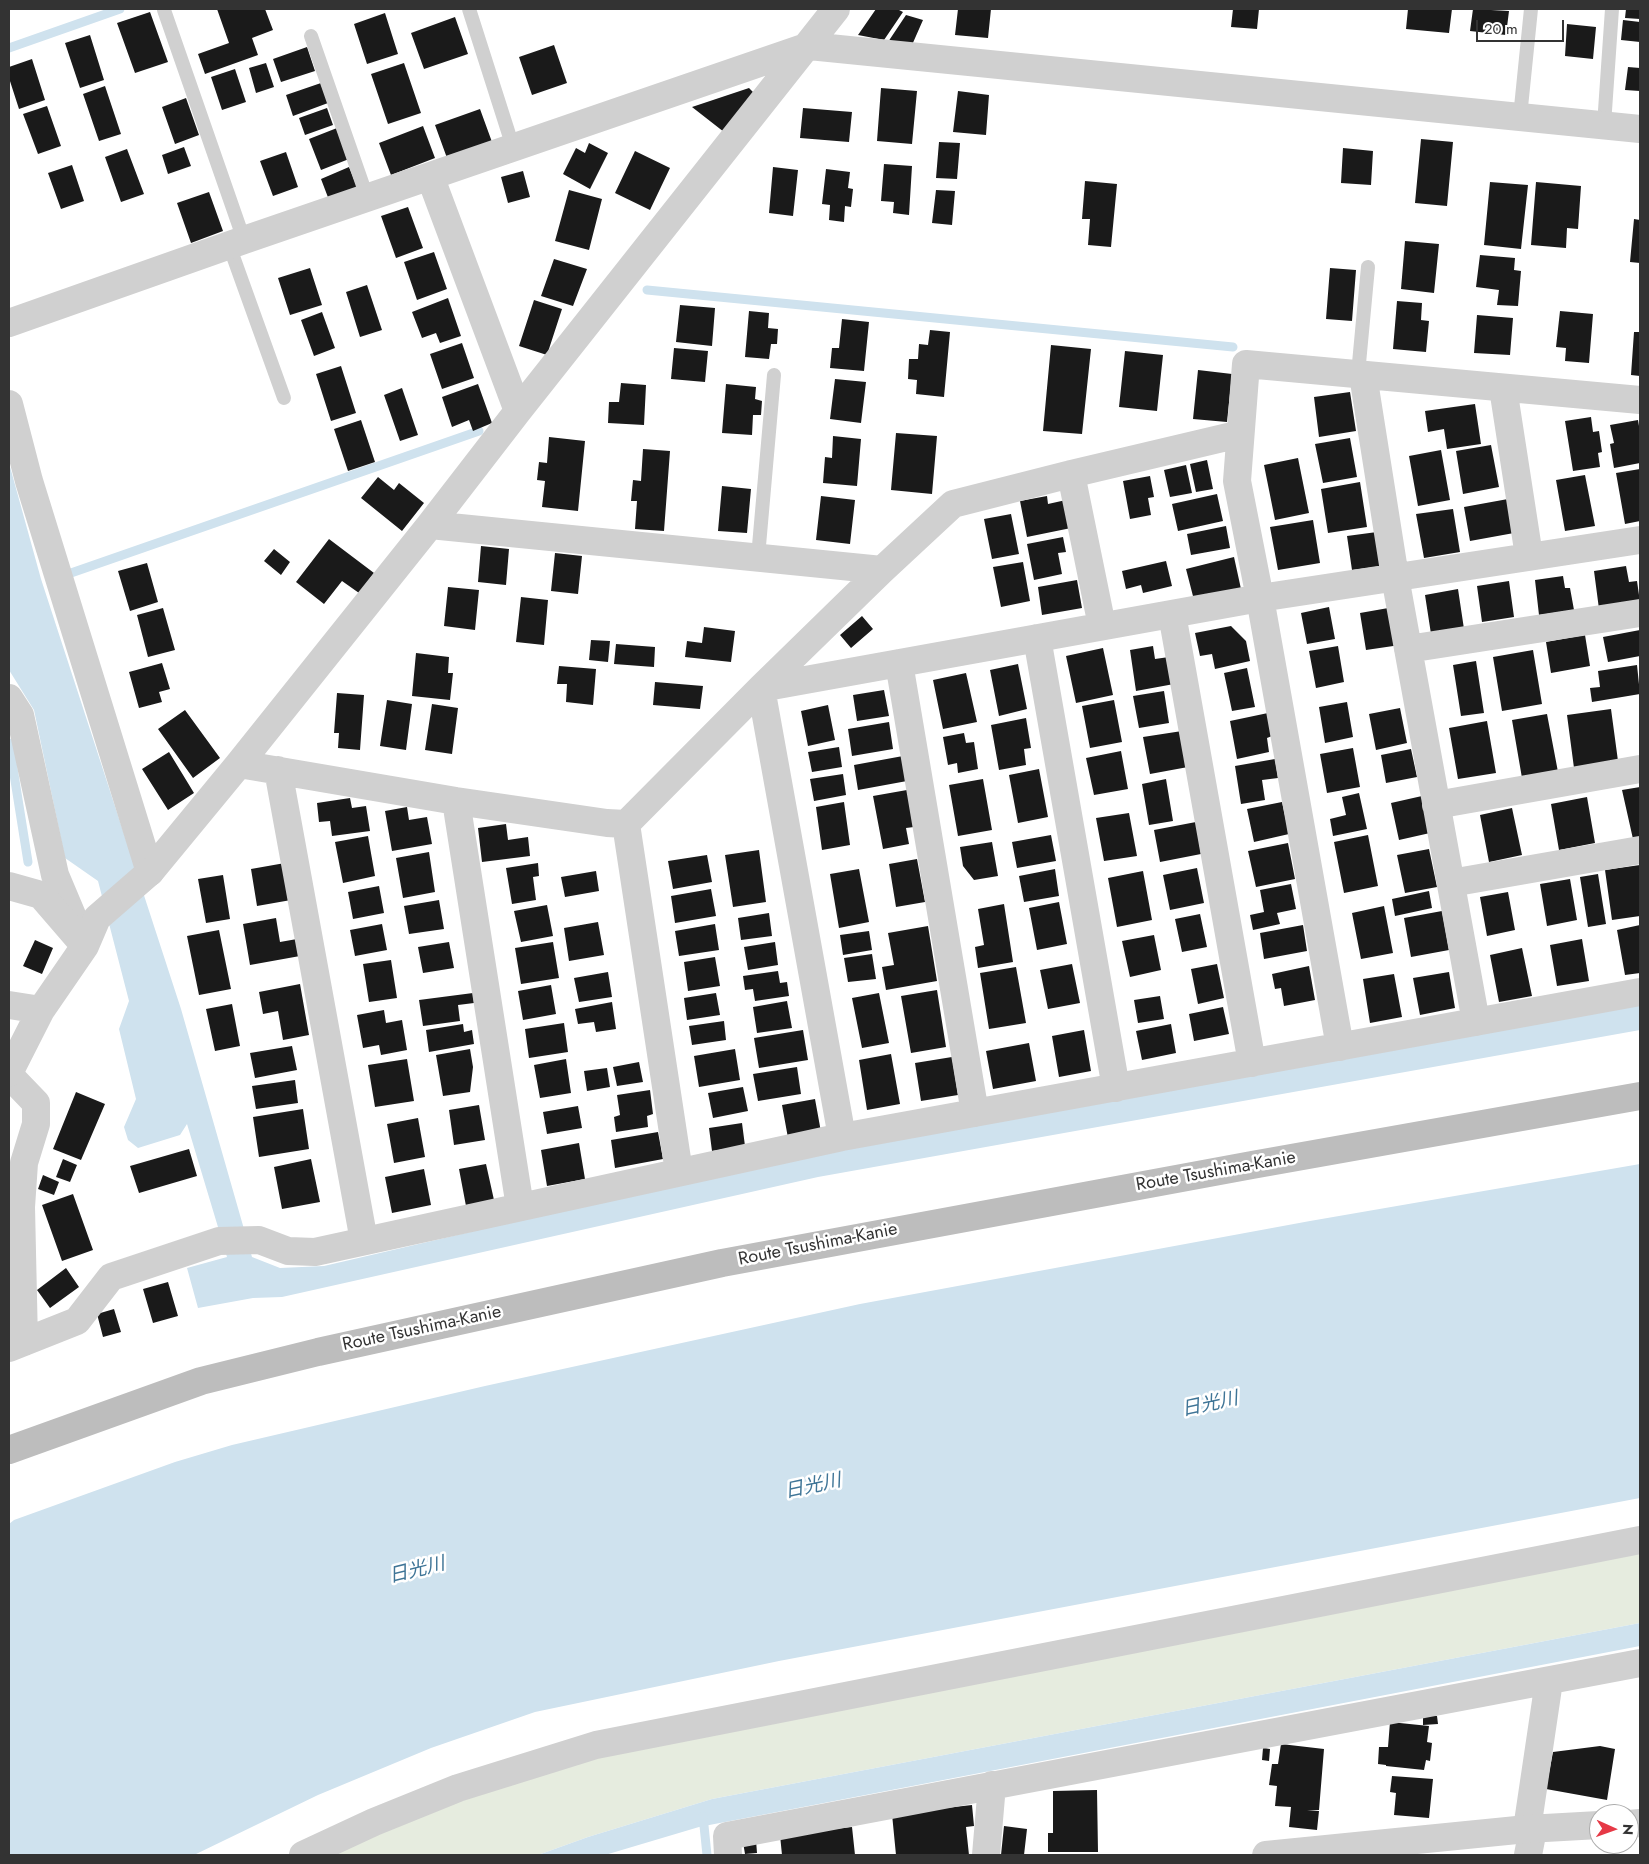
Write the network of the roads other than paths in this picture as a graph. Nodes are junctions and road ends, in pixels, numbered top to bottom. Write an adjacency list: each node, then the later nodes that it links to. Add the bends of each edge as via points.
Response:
1 (469, 9): 11 (lane)
2 (836, 9): 7 (street)
3 (1531, 9): 8 (lane)
4 (1612, 9): 9 (lane)
5 (164, 10): 14 (lane)
6 (311, 36): 13 (lane)
7 (809, 46): 8 (street); 11 (street); 23 (street)
8 (1520, 116): 9 (street)
9 (1604, 125): 10 (street)
10 (1640, 129)
11 (513, 148): 12 (street)
12 (430, 176): 13 (street); 23 (street)
13 (368, 197): 14 (street)
14 (236, 243): 16 (street); 20 (lane)
15 (1368, 267): 17 (lane)
16 (9, 323)
17 (1360, 374): 19 (street); 24 (street, via 1246,364); 31 (street)
18 (774, 375): 29 (lane)
19 (1503, 388): 21 (street); 28 (street)
20 (284, 398)
21 (1640, 400)
22 (9, 404): 48 (street, via 29,481)
23 (518, 411): 26 (street)
24 (1240, 434): 25 (street); 32 (street, via 1237,481)
25 (1071, 474): 30 (street, via 953,504); 35 (street)
26 (430, 525): 29 (street); 41 (street)
27 (1640, 540): 28 (street)
28 (1529, 556): 31 (street)
29 (758, 557): 30 (street)
30 (882, 570): 39 (street)
31 (1395, 577): 32 (street); 37 (street)
32 (1260, 598): 33 (street); 56 (street)
33 (1172, 614): 35 (street); 57 (street)
34 (1640, 614): 37 (street)
35 (1102, 626): 36 (street)
36 (1037, 638): 38 (street); 59 (street)
37 (1408, 649): 45 (street)
38 (899, 663): 39 (street); 61 (street)
39 (761, 688): 46 (street); 62 (street)
40 (9, 698): 51 (street, via 20,715 55,875)
41 (239, 764): 42 (street); 48 (street)
42 (278, 770): 44 (street); 65 (street)
43 (1640, 770): 45 (street)
44 (456, 801): 46 (street); 64 (street)
45 (1436, 805): 49 (street)
46 (626, 824): 63 (street)
47 (1640, 850): 49 (street)
48 (147, 874): 51 (street, via 97,918)
49 (1451, 883): 55 (street)
50 (9, 886): 51 (street, via 41,895)
51 (85, 946): 54 (street)
52 (1640, 992): 55 (street)
53 (9, 1005): 54 (street)
54 (42, 1010): 58 (street)
55 (1476, 1022): 56 (street)
56 (1340, 1047): 57 (street)
57 (1252, 1063): 59 (street)
58 (9, 1074): 66 (street, via 36,1103 36,1124 24,1163)
59 (1116, 1088): 61 (street)
60 (1640, 1096): 67 (main road, Route Tsushima-Kanie, via 722,1263 201,1381)
61 (975, 1113): 62 (street)
62 (842, 1137): 63 (street)
63 (679, 1172): 64 (street)
64 (520, 1207): 65 (street)
65 (364, 1241): 66 (street, via 315,1252 288,1250 259,1240 219,1241 111,1277 77,1321)
66 (17, 1345)
67 (9, 1450)
68 (1640, 1540): 75 (street, via 596,1746 458,1788)
69 (1640, 1663): 70 (street)
70 (1549, 1680): 71 (street); 73 (street)
71 (992, 1785): 76 (street, via 727,1836); 77 (street)
72 (1589, 1827): 73 (street)
73 (1529, 1838): 74 (street)
74 (1352, 1851): 78 (street)
75 (303, 1855)
76 (728, 1855)
77 (986, 1855)
78 (1266, 1855)

